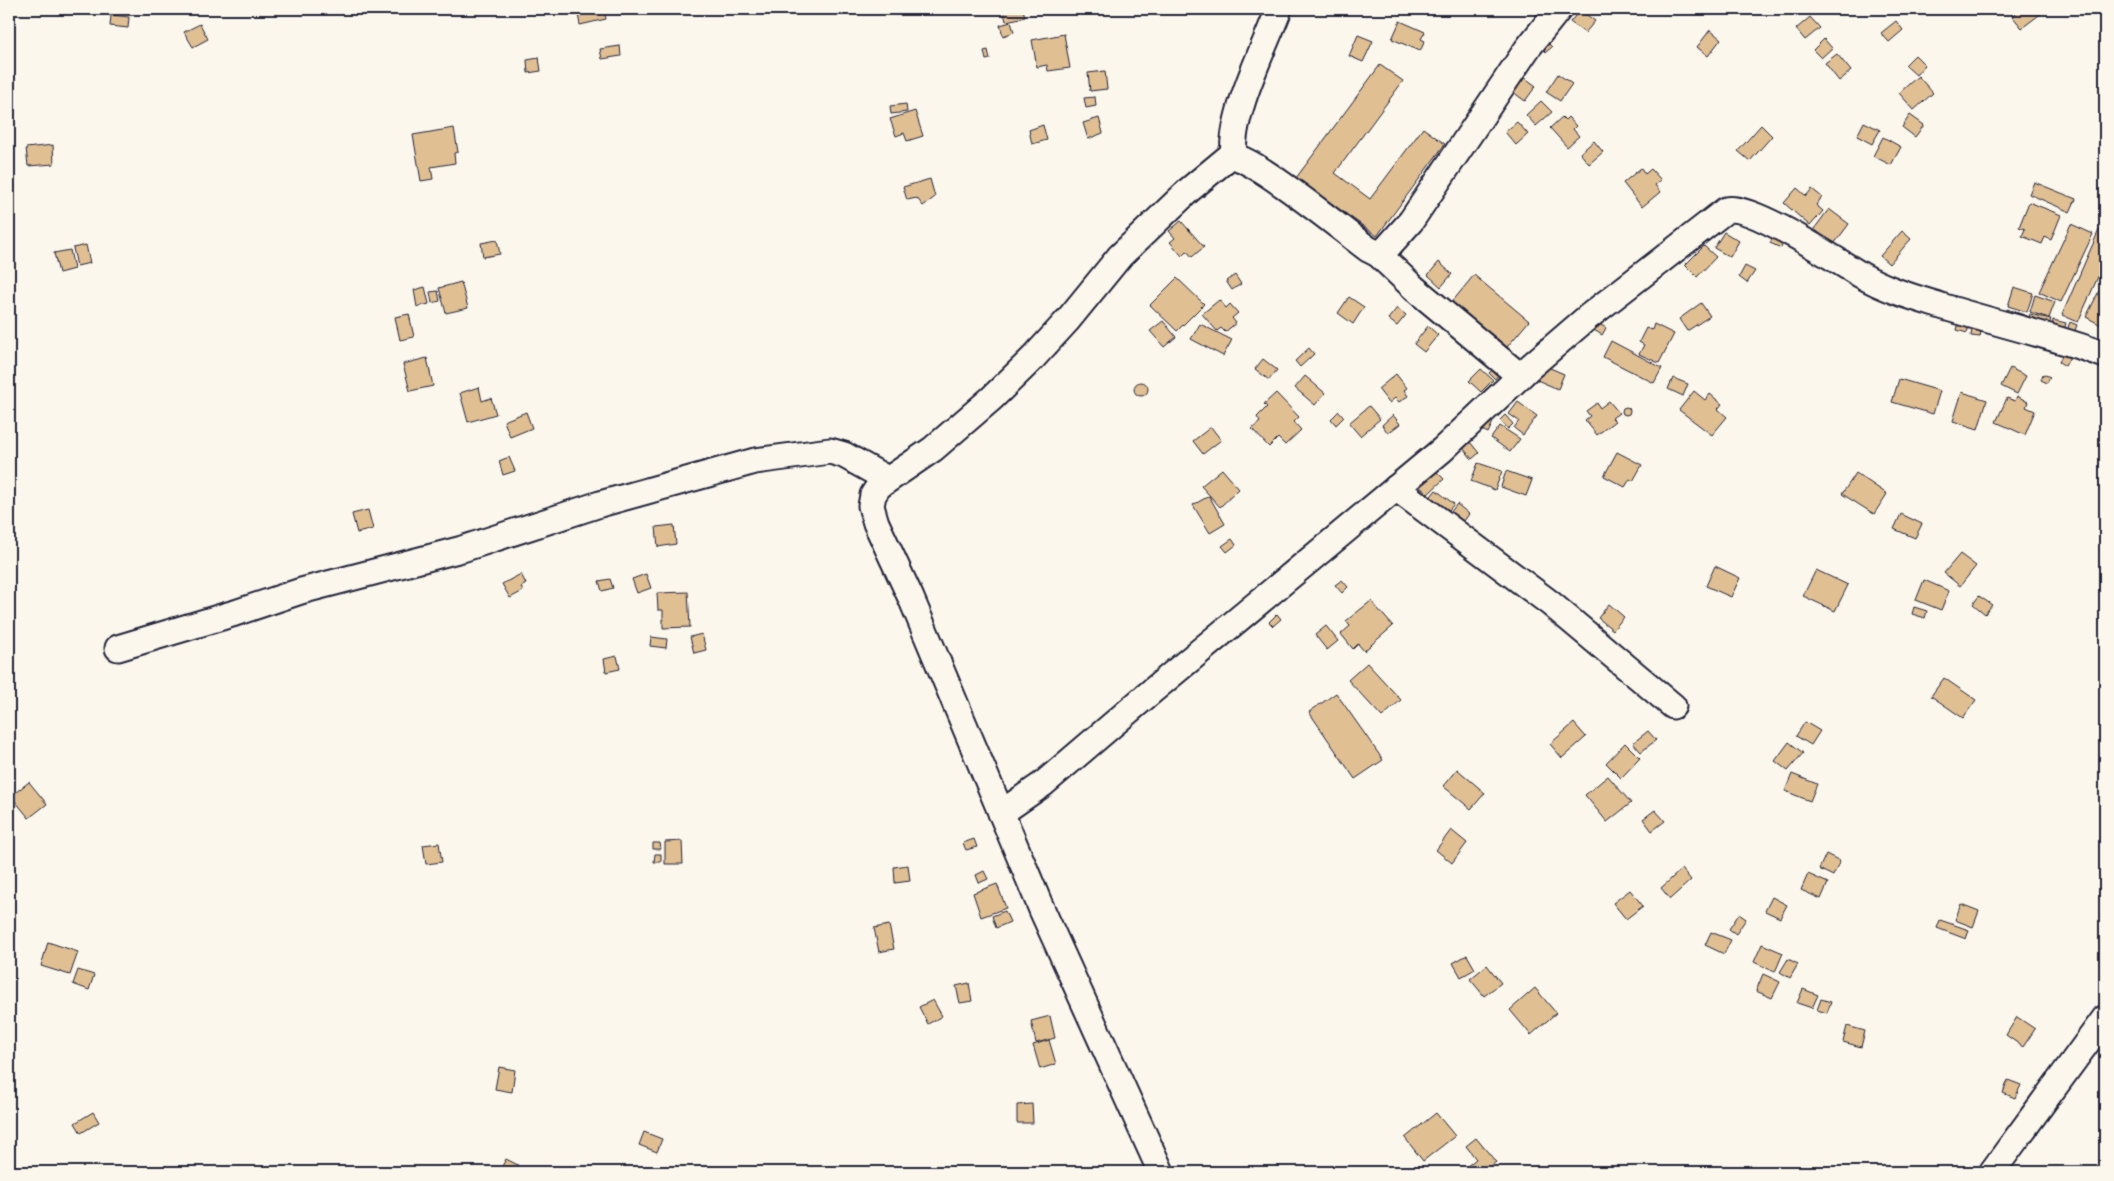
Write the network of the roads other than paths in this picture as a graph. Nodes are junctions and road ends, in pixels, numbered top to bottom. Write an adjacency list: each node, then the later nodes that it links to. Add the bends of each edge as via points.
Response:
1 (1279, 9): 3 (street, via 1237,120 1233,136)
2 (1559, 9): 4 (street, via 1527,49 1411,221)
3 (1234, 155): 4 (street); 7 (street, via 1189,190 1120,256 1067,321 992,398 933,449)
4 (1378, 254): 6 (street)
5 (2105, 355): 6 (street, via 2069,341 1966,314 1892,290 1766,221 1733,208 1720,214 1588,317)
6 (1520, 376): 8 (street, via 1442,450)
7 (887, 479): 9 (street, via 844,455 830,451 755,461 600,504 462,549 301,591); 11 (street, via 873,495 871,506 876,522)
8 (1396, 488): 10 (street, via 1550,603); 11 (street, via 1043,784)
9 (118, 648)
10 (1673, 706)
11 (1001, 813): 13 (street)
12 (2105, 1018): 14 (street)
13 (1161, 1172)
14 (1992, 1172)

